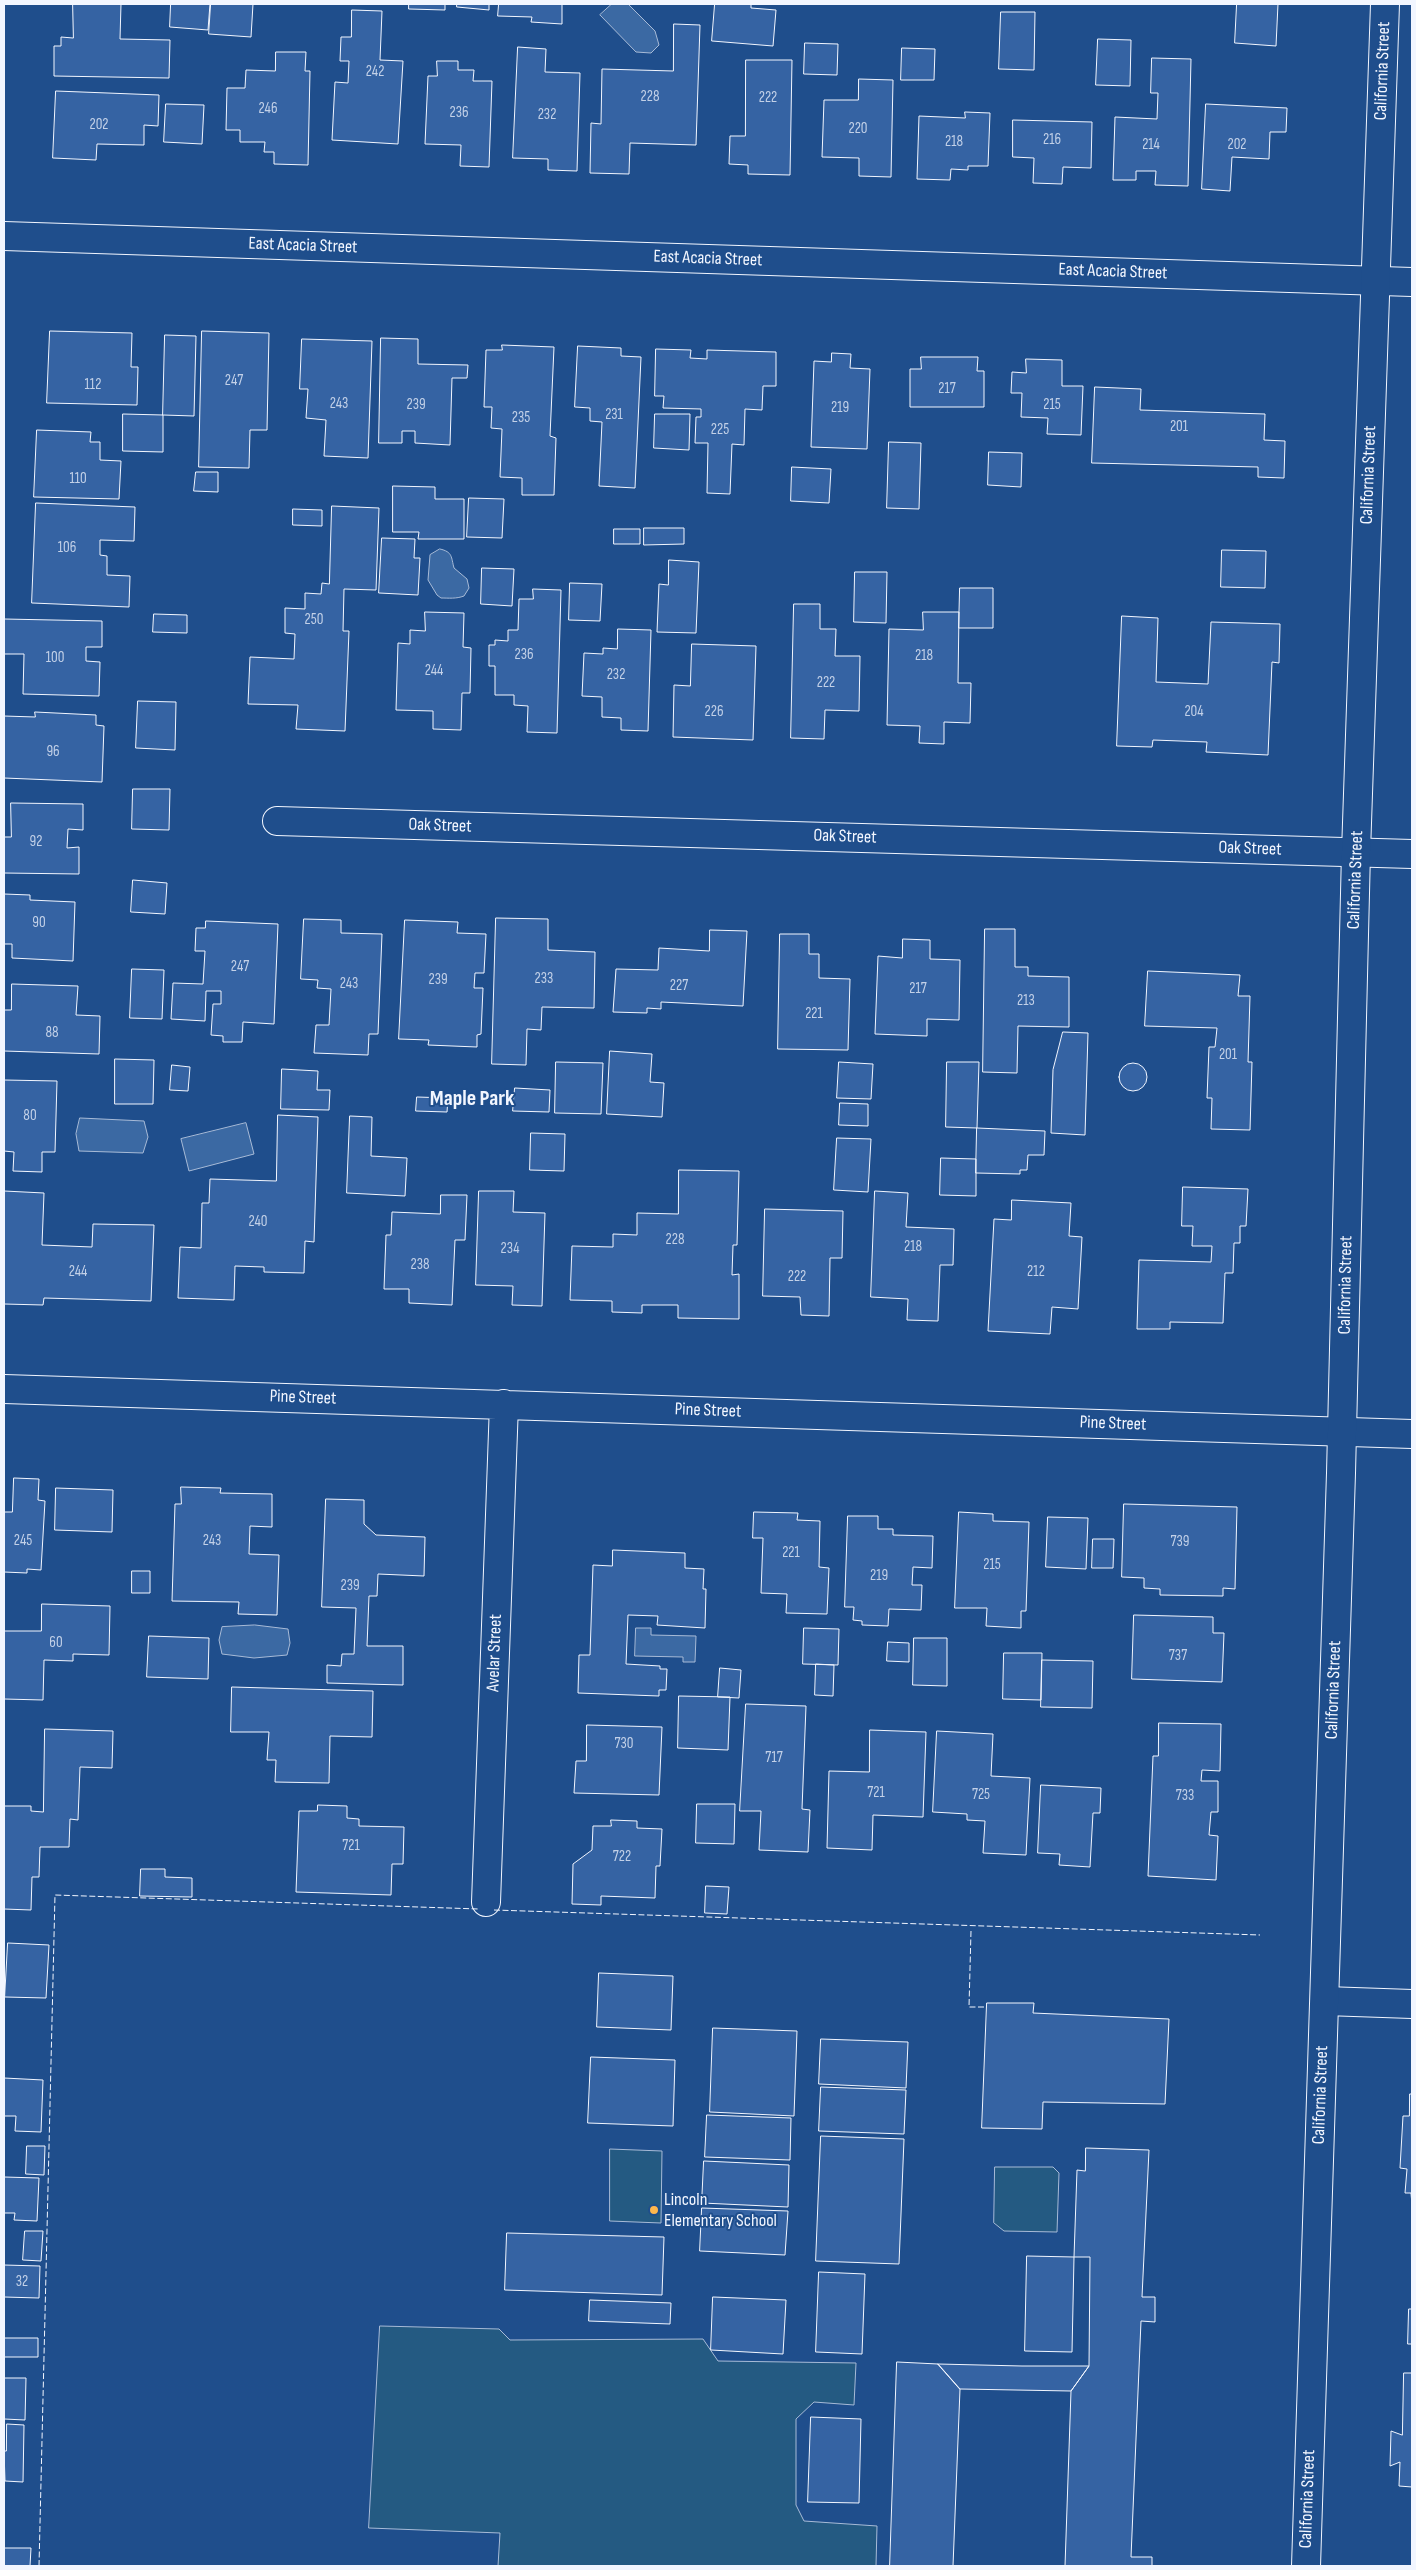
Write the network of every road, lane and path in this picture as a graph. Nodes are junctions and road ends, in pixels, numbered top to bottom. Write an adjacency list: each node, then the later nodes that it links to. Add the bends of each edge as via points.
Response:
1 (1385, 4): 3 (street, California Street)
2 (4, 236): 3 (street, East Acacia Street)
3 (1376, 280): 4 (street, East Acacia Street); 6 (street, California Street)
4 (1412, 282)
5 (277, 821): 6 (street, Oak Street)
6 (1356, 852): 7 (street, Oak Street); 10 (street, California Street)
7 (1412, 854)
8 (4, 1389): 9 (street, Pine Street)
9 (504, 1404): 10 (street, Pine Street); 12 (street, Avelar Street)
10 (1342, 1432): 11 (street, Pine Street); 13 (street, California Street)
11 (1412, 1434)
12 (486, 1902)
13 (1325, 2001): 14 (street); 15 (street, California Street)
14 (1412, 2004)
15 (1306, 2566)

